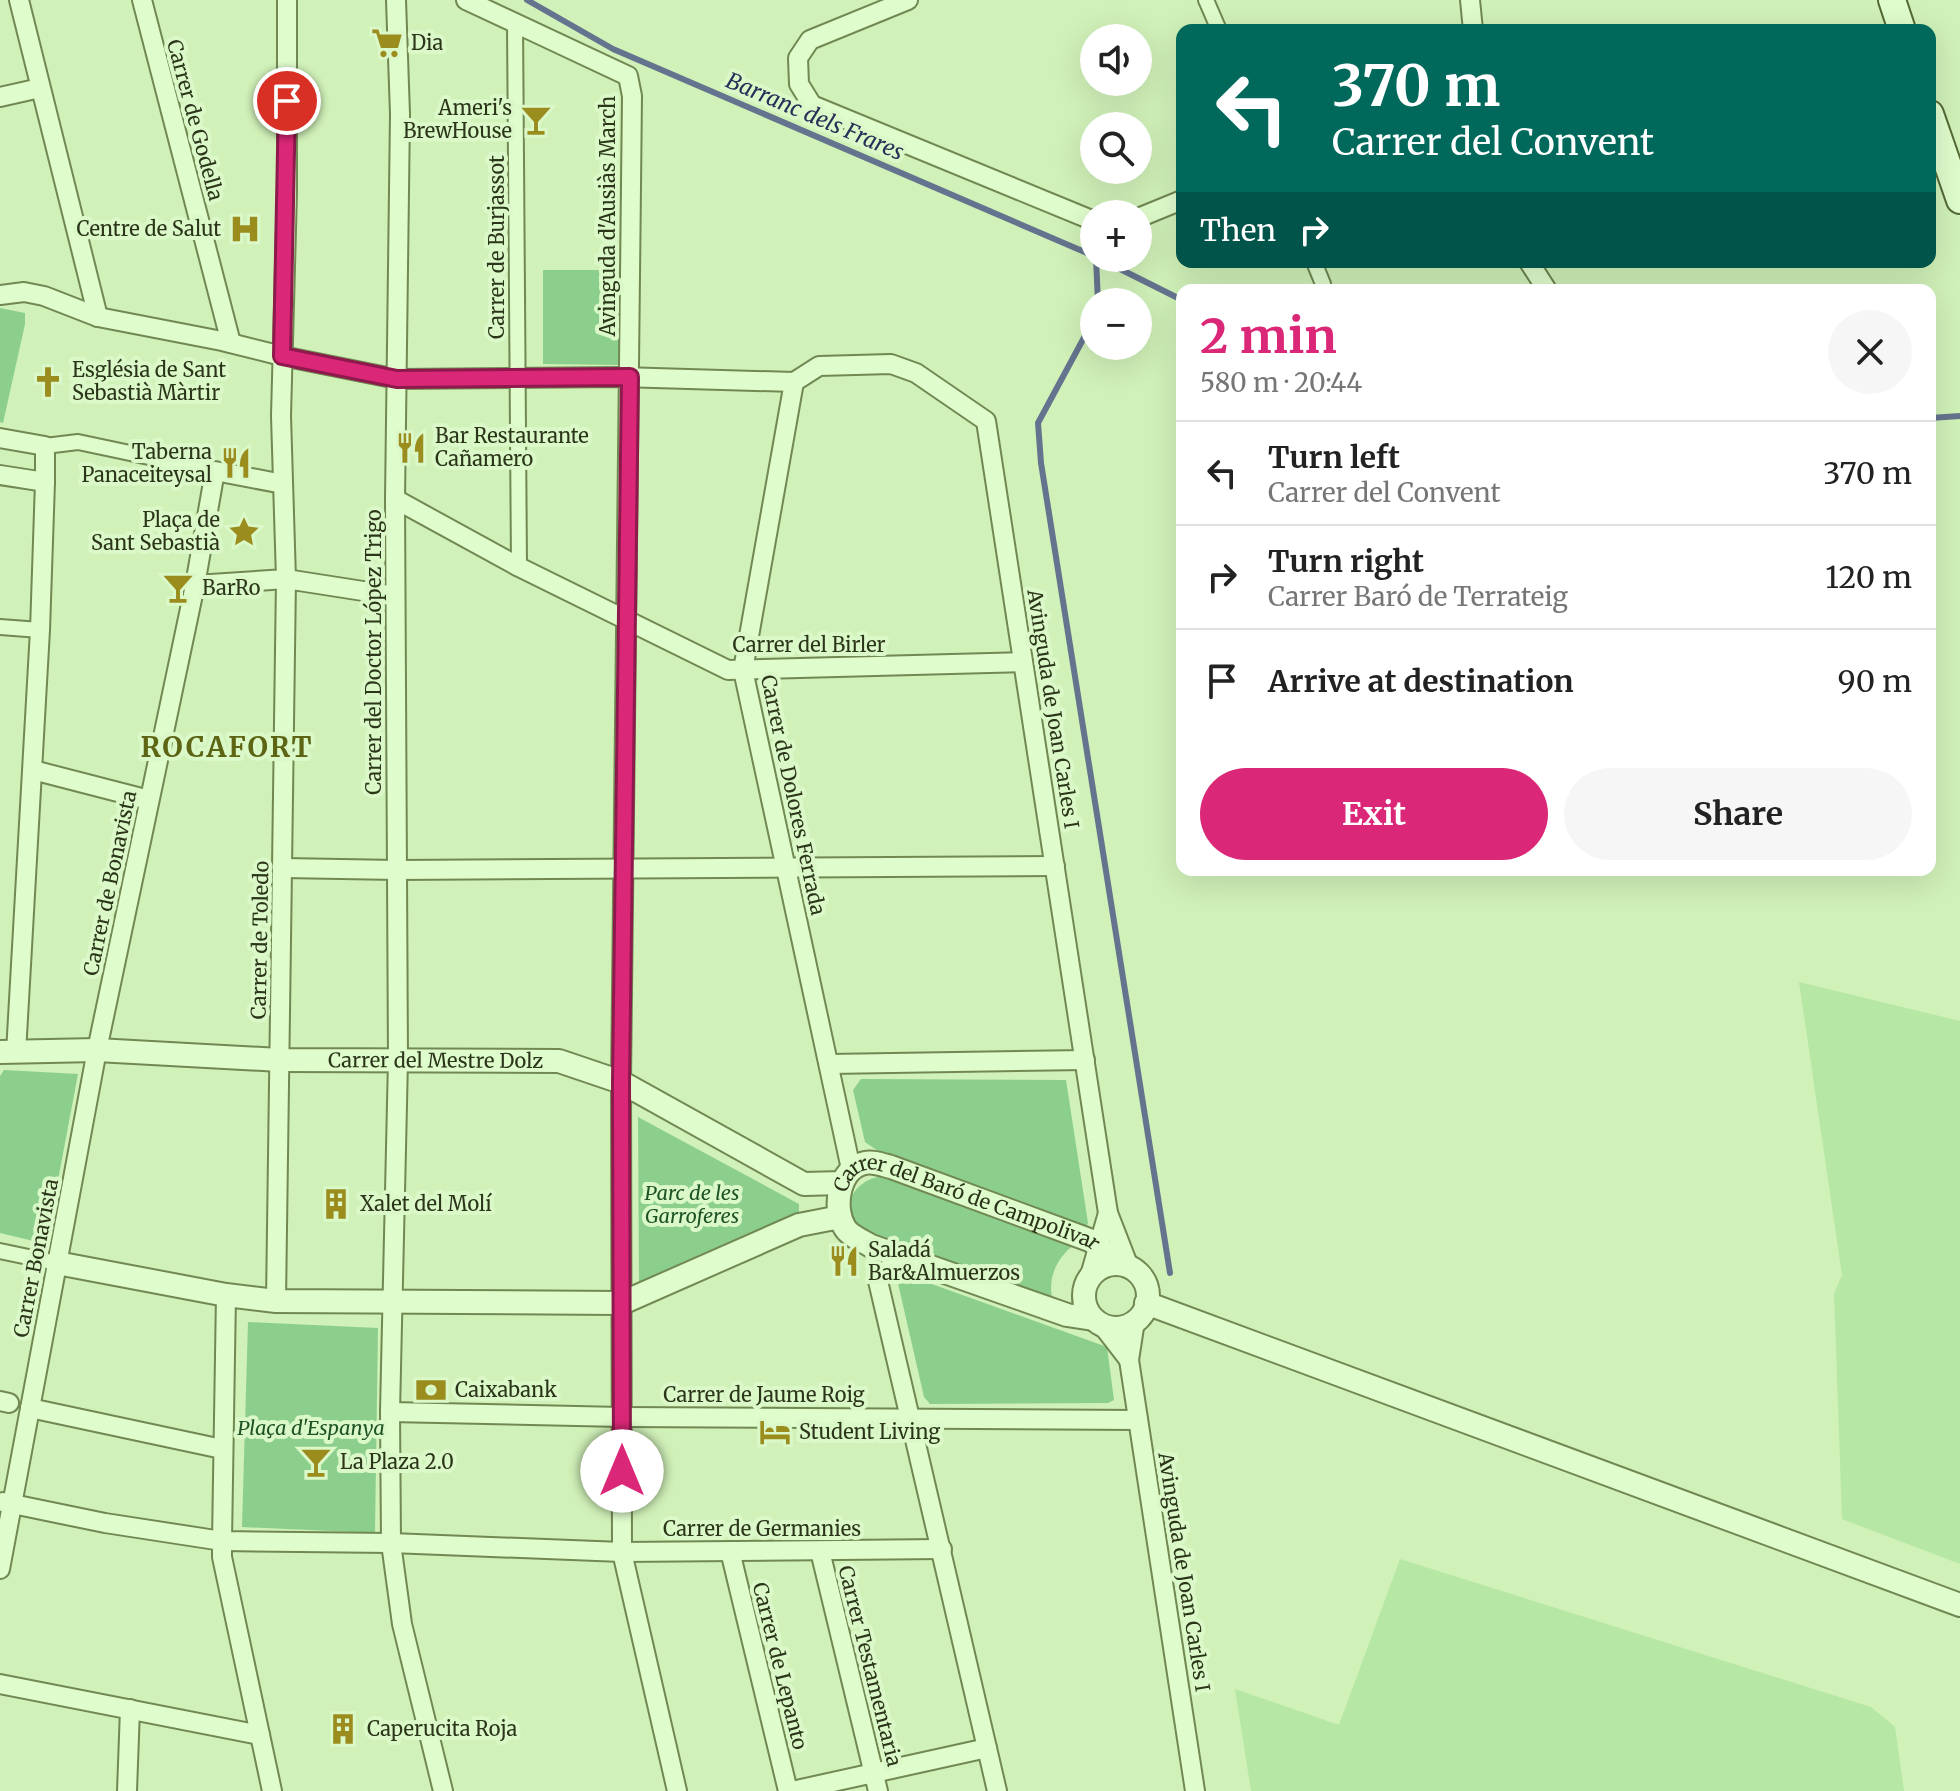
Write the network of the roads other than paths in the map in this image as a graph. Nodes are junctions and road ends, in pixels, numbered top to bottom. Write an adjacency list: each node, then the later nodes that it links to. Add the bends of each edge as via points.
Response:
1 (19, 0): 14 (street)
2 (142, 0): 25 (street, Carrer de Godella)
3 (287, 0): 26 (street)
4 (396, 0): 28 (street, Carrer del Doctor López Trigo)
5 (466, 0): 10 (street)
6 (908, 0): 20 (street, via 810,40 798,58 799,84 812,105)
7 (1206, 0): 11 (street)
8 (1470, 0): 12 (street)
9 (1892, 0): 13 (main road)
10 (515, 23): 27 (street, Avinguda d'Ausiàs March, via 628,76); 29 (street, Carrer de Burjassot)
11 (1216, 24)
12 (1472, 24)
13 (1900, 24)
14 (40, 88): 15 (street); 24 (street)
15 (0, 97)
16 (1936, 131): 17 (main road)
17 (1960, 200)
18 (1176, 202): 19 (street)
19 (1152, 212)
20 (1080, 215)
21 (1316, 268): 22 (street)
22 (1323, 284)
23 (0, 295): 24 (street, via 44,296)
24 (98, 317): 25 (street)
25 (231, 343): 26 (street)
26 (282, 356): 28 (street); 36 (street)
27 (630, 377): 29 (street); 30 (street); 42 (street, Avinguda d'Ausiàs March)
28 (397, 379): 29 (street); 37 (street, Carrer del Doctor López Trigo)
29 (518, 380): 38 (street, Carrer de Burjassot)
30 (794, 382): 45 (street, Avinguda de Joan Carles I, via 819,366 891,364 916,373 986,421); 46 (street, Carrer de Dolores Ferrada)
31 (0, 438): 32 (street)
32 (45, 446): 33 (street, via 78,442); 35 (street)
33 (215, 471): 36 (street); 40 (street)
34 (0, 475): 35 (street)
35 (45, 482): 44 (street)
36 (283, 484): 39 (street)
37 (395, 499): 38 (street, Carrer del Birler); 41 (street, Carrer del Doctor López Trigo)
38 (519, 567): 42 (street, Carrer del Birler)
39 (286, 579): 40 (street); 41 (street); 51 (street, Carrer de Toledo)
40 (195, 585): 48 (street, Carrer de Bonavista)
41 (395, 596): 53 (street, Carrer del Doctor López Trigo)
42 (627, 621): 46 (street, Carrer del Birler, via 728,670); 52 (street, Avinguda d'Ausiàs March)
43 (0, 627): 44 (street)
44 (40, 630): 47 (street)
45 (1023, 662): 46 (street, Carrer del Birler); 49 (street, Avinguda de Joan Carles I)
46 (743, 670): 50 (street, Carrer de Dolores Ferrada)
47 (33, 770): 48 (street); 55 (street)
48 (149, 800): 54 (street, Carrer de Bonavista)
49 (1055, 866): 50 (street); 58 (street, Avinguda de Joan Carles I)
50 (786, 867): 52 (street); 59 (street, Carrer de Dolores Ferrada)
51 (284, 868): 53 (street); 56 (street, Carrer de Toledo)
52 (624, 869): 53 (street); 60 (street, Avinguda d'Ausiàs March)
53 (397, 870): 57 (street, Carrer del Doctor López Trigo)
54 (97, 1050): 55 (street, Carrer del Mestre Dolz); 56 (street, Carrer del Mestre Dolz); 67 (street, Carrer Bonavista)
55 (8, 1052)
56 (280, 1060): 57 (street, Carrer del Mestre Dolz); 71 (street, Carrer de Toledo)
57 (398, 1060): 60 (street, Carrer del Mestre Dolz, via 559,1061); 72 (street, Carrer del Doctor López Trigo)
58 (1085, 1060): 59 (street); 62 (street, Avinguda de Joan Carles I)
59 (829, 1064): 61 (street, Carrer de Dolores Ferrada)
60 (621, 1082): 61 (street, Carrer del Mestre Dolz, via 804,1184); 73 (street, Avinguda d'Ausiàs March)
61 (847, 1176): 63 (street, Carrer del Baró de Campolivar); 64 (street, Carrer del Baró de Campolivar, via 867,1162 891,1167)
62 (1108, 1213): 64 (street, Avinguda de Joan Carles I); 68 (street, Avinguda de Joan Carles I)
63 (840, 1217): 66 (street, Carrer del Baró de Campolivar, via 847,1231); 73 (street, Carrer del Baró de Campolivar, via 799,1225)
64 (1098, 1245): 68 (street, Carrer del Baró de Campolivar); 69 (street, Avinguda de Joan Carles I)
65 (0, 1251): 67 (street)
66 (900, 1256): 75 (street, Carrer del Baró de Campolivar); 80 (street, via 878,1281)
67 (57, 1263): 70 (street); 77 (street, Carrer Bonavista)
68 (1124, 1266): 69 (street, via 1096,1271); 74 (street, via 1145,1284)
69 (1089, 1279): 75 (street, via 1086,1307)
70 (226, 1295): 71 (street); 82 (street)
71 (276, 1301): 72 (street)
72 (393, 1303): 73 (street, Carrer del Baró de Campolivar); 78 (street)
73 (622, 1303): 79 (street, Avinguda d'Ausiàs March)
74 (1140, 1312): 75 (street, via 1124,1327); 76 (street, Avinguda de Joan Carles I); 91 (street)
75 (1098, 1322): 76 (street, Avinguda de Joan Carles I)
76 (1129, 1360): 81 (street, Avinguda de Joan Carles I)
77 (30, 1408): 82 (street); 83 (street, Carrer Bonavista)
78 (390, 1412): 79 (street, Carrer de Jaume Roig); 85 (street)
79 (622, 1417): 80 (street, Carrer de Jaume Roig); 89 (street, Avinguda d'Ausiàs March)
80 (910, 1418): 81 (street, Carrer de Jaume Roig); 86 (street)
81 (1138, 1420): 103 (street, Avinguda de Joan Carles I)
82 (222, 1449): 84 (street)
83 (6, 1502): 84 (street); 90 (street, Carrer Bonavista)
84 (222, 1541): 85 (street); 94 (street)
85 (391, 1543): 89 (street, Carrer de Germanies); 99 (street, via 402,1624)
86 (942, 1549): 88 (street, Carrer de Germanies); 95 (street)
87 (730, 1551): 88 (street, Carrer de Germanies); 89 (street, Carrer de Germanies); 101 (street, Carrer de Lepanto)
88 (820, 1551): 96 (street, Carrer Testamentaria)
89 (622, 1552): 100 (street, Avinguda d'Ausiàs March)
90 (0, 1569)
91 (1960, 1605)
92 (0, 1684): 93 (street)
93 (130, 1709): 94 (street); 97 (street)
94 (260, 1735): 98 (street)
95 (987, 1748): 96 (street); 102 (street)
96 (876, 1782): 101 (street)
97 (127, 1791)
98 (272, 1791)
99 (443, 1791)
100 (677, 1791)
101 (790, 1791)
102 (997, 1791)
103 (1195, 1791)

